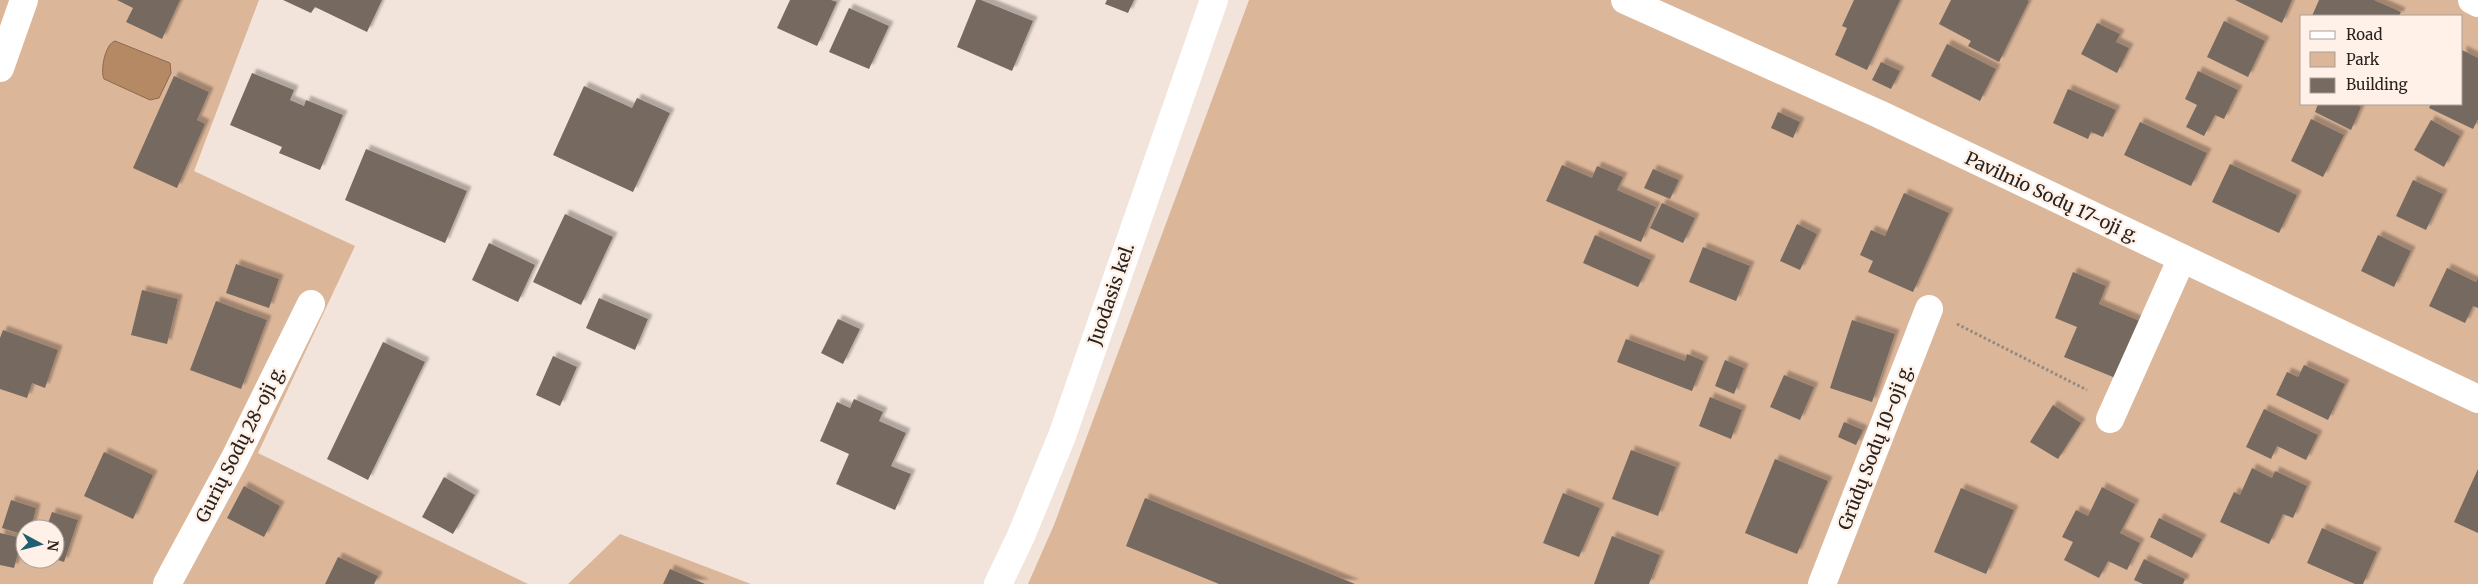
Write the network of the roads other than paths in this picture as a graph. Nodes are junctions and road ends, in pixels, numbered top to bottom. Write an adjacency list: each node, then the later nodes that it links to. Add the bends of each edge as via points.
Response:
1 (24, 0): 6 (street)
2 (1214, 0): 13 (street, Juodasis kel., via 1062,436)
3 (2472, 0): 5 (street)
4 (1639, 3): 7 (street, Pavilnio Sodų 17-oji g.)
5 (2478, 3)
6 (0, 68)
7 (2182, 258): 10 (street, Pavilnio Sodų 17-oji g.); 11 (street)
8 (311, 304): 12 (street, Gurių Sodų 28-oji g., via 235,458)
9 (1929, 309): 14 (street, Grūdų Sodų 10-oji g.)
10 (2478, 399)
11 (2113, 412)
12 (167, 584)
13 (998, 584)
14 (1822, 584)

